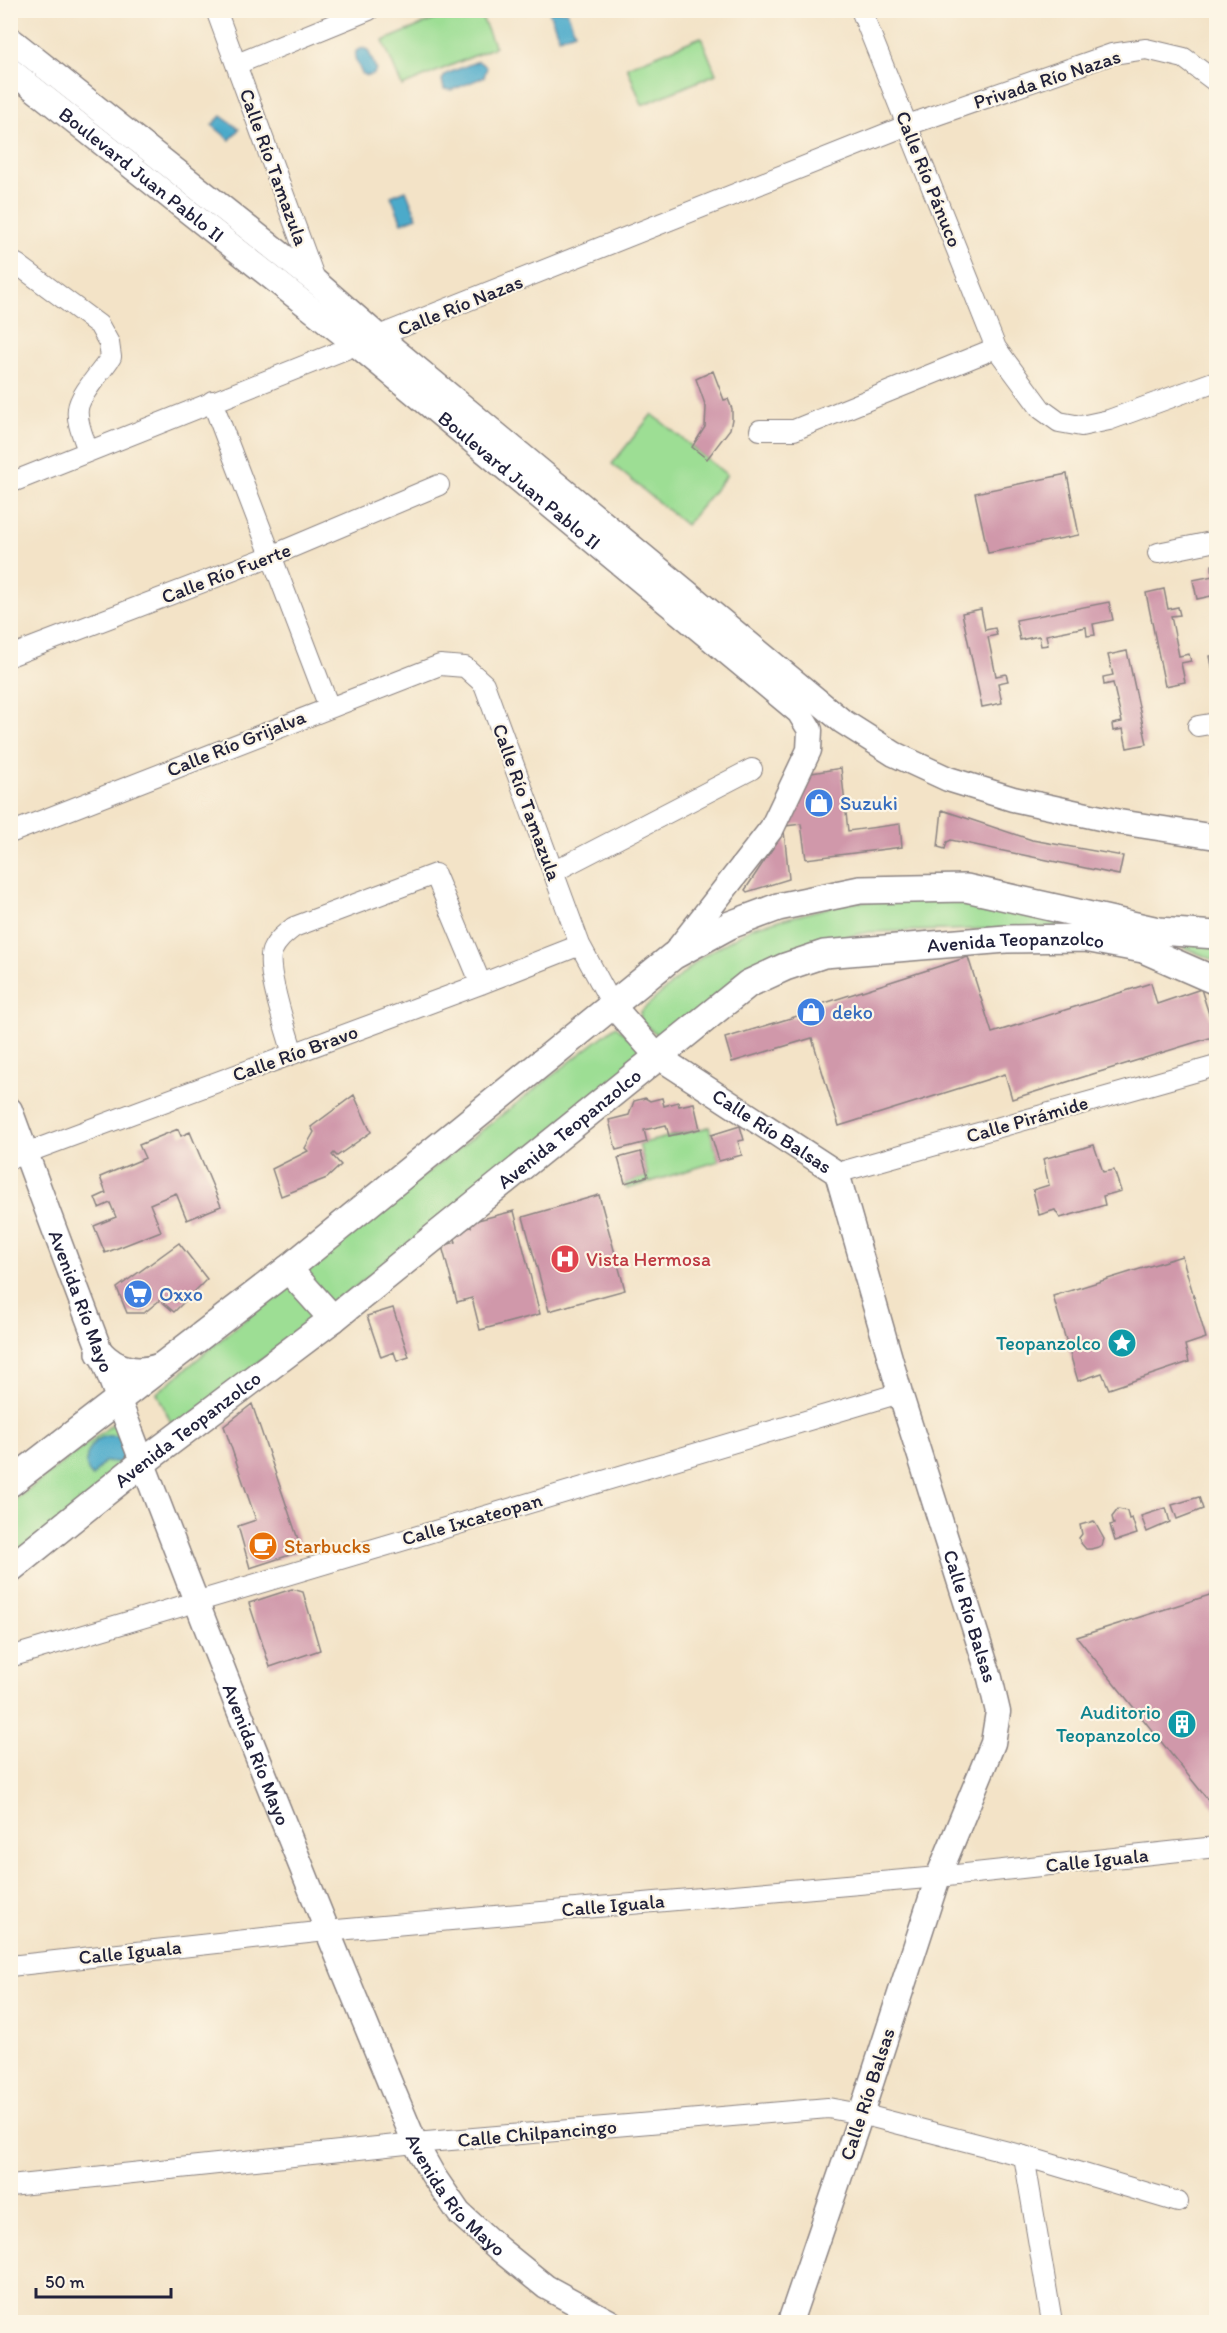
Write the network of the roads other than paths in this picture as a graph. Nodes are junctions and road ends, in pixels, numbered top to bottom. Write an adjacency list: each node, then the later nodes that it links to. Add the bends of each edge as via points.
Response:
1 (216, 10): 5 (street, Calle Río Tamazula)
2 (369, 10): 5 (street)
3 (861, 10): 8 (street, Calle Río Pánuco)
4 (10, 39): 10 (street, Boulevard Juan Pablo II)
5 (237, 64): 10 (street, Calle Río Tamazula)
6 (10, 70): 11 (street, Boulevard Juan Pablo II)
7 (1216, 82): 8 (street, Privada Río Nazas, via 1184,58 1146,49 1112,54)
8 (908, 125): 12 (street, Calle Río Nazas); 13 (street, Calle Río Pánuco)
9 (10, 264): 17 (street, via 17,264 99,325 109,343 111,357 78,409)
10 (315, 281): 11 (street, Calle Río Tamazula); 12 (street, Boulevard Juan Pablo II)
11 (331, 324): 12 (street, Boulevard Juan Pablo II)
12 (369, 341): 15 (street, Calle Río Nazas); 28 (street, Boulevard Juan Pablo II, via 842,721 894,754 948,779 1013,799 1119,822); 32 (street, Boulevard Juan Pablo II, via 799,712 810,730 809,750 772,828)
13 (996, 348): 14 (street, Calle Río Pánuco, via 1041,409 1059,422 1081,426 1109,420); 16 (street, via 794,430)
14 (1216, 381)
15 (212, 401): 17 (street, Calle Río Nazas); 22 (street)
16 (760, 430)
17 (88, 451): 18 (street, Calle Río Nazas)
18 (10, 483)
19 (439, 485): 22 (street, Calle Río Fuerte)
20 (1216, 541): 21 (street)
21 (1158, 554)
22 (271, 556): 23 (street, Calle Río Fuerte); 25 (street)
23 (10, 656)
24 (465, 667): 25 (street, Calle Río Grijalva, via 440,665); 29 (street, Calle Río Tamazula, via 484,684)
25 (329, 707): 27 (street, Calle Río Grijalva)
26 (752, 769): 29 (street)
27 (10, 833)
28 (1216, 837)
29 (553, 872): 31 (street, Calle Río Tamazula)
30 (1216, 935): 32 (main road, Avenida Teopanzolco, via 1158,931 966,888 860,890 778,907 730,925)
31 (580, 945): 34 (street, Calle Río Bravo); 35 (street, Calle Río Tamazula)
32 (673, 956): 35 (main road, Avenida Teopanzolco)
33 (1216, 981): 37 (main road, Avenida Teopanzolco, via 1143,949 1084,938 1006,939 824,954 748,984)
34 (481, 984): 36 (street, Calle Río Bravo); 36 (street, via 435,873 294,927 281,936 272,953 271,971)
35 (613, 1006): 37 (street, Calle Río Balsas); 42 (main road, Avenida Teopanzolco)
36 (293, 1054): 40 (street, Calle Río Bravo)
37 (657, 1056): 41 (street, Calle Río Balsas); 43 (main road, Avenida Teopanzolco)
38 (1216, 1066): 41 (street, Calle Pirámide)
39 (10, 1110): 40 (street, Avenida Río Mayo)
40 (18, 1156): 44 (street, Avenida Río Mayo)
41 (837, 1173): 46 (street, Calle Río Balsas)
42 (288, 1269): 43 (main road); 45 (main road, Avenida Teopanzolco)
43 (333, 1319): 48 (main road, Avenida Teopanzolco)
44 (100, 1353): 45 (main road, via 129,1371); 47 (street, Avenida Río Mayo)
45 (162, 1366): 47 (main road, Avenida Teopanzolco)
46 (900, 1393): 51 (street, Calle Ixcateopan); 54 (street, Calle Río Balsas, via 998,1712 993,1743)
47 (117, 1400): 48 (street, Avenida Río Mayo); 49 (main road, Avenida Teopanzolco)
48 (142, 1462): 50 (main road, Avenida Teopanzolco); 51 (street, Avenida Río Mayo)
49 (10, 1483)
50 (10, 1569)
51 (196, 1601): 52 (street, Calle Ixcateopan); 55 (street, Avenida Río Mayo)
52 (10, 1657)
53 (1216, 1847): 54 (street, Calle Iguala)
54 (938, 1877): 55 (street, Calle Iguala); 57 (street, Calle Río Balsas)
55 (326, 1931): 56 (street, Calle Iguala); 58 (street, Avenida Río Mayo)
56 (10, 1966)
57 (861, 2114): 58 (street, Calle Chilpancingo, via 828,2108); 59 (street, Calle Chilpancingo); 63 (street, Calle Río Balsas)
58 (415, 2143): 60 (street, Calle Chilpancingo); 62 (street, Avenida Río Mayo, via 459,2213 546,2287)
59 (1024, 2156): 61 (street, Calle Chilpancingo); 64 (street)
60 (10, 2186)
61 (1178, 2202)
62 (610, 2322)
63 (790, 2322)
64 (1052, 2322)

